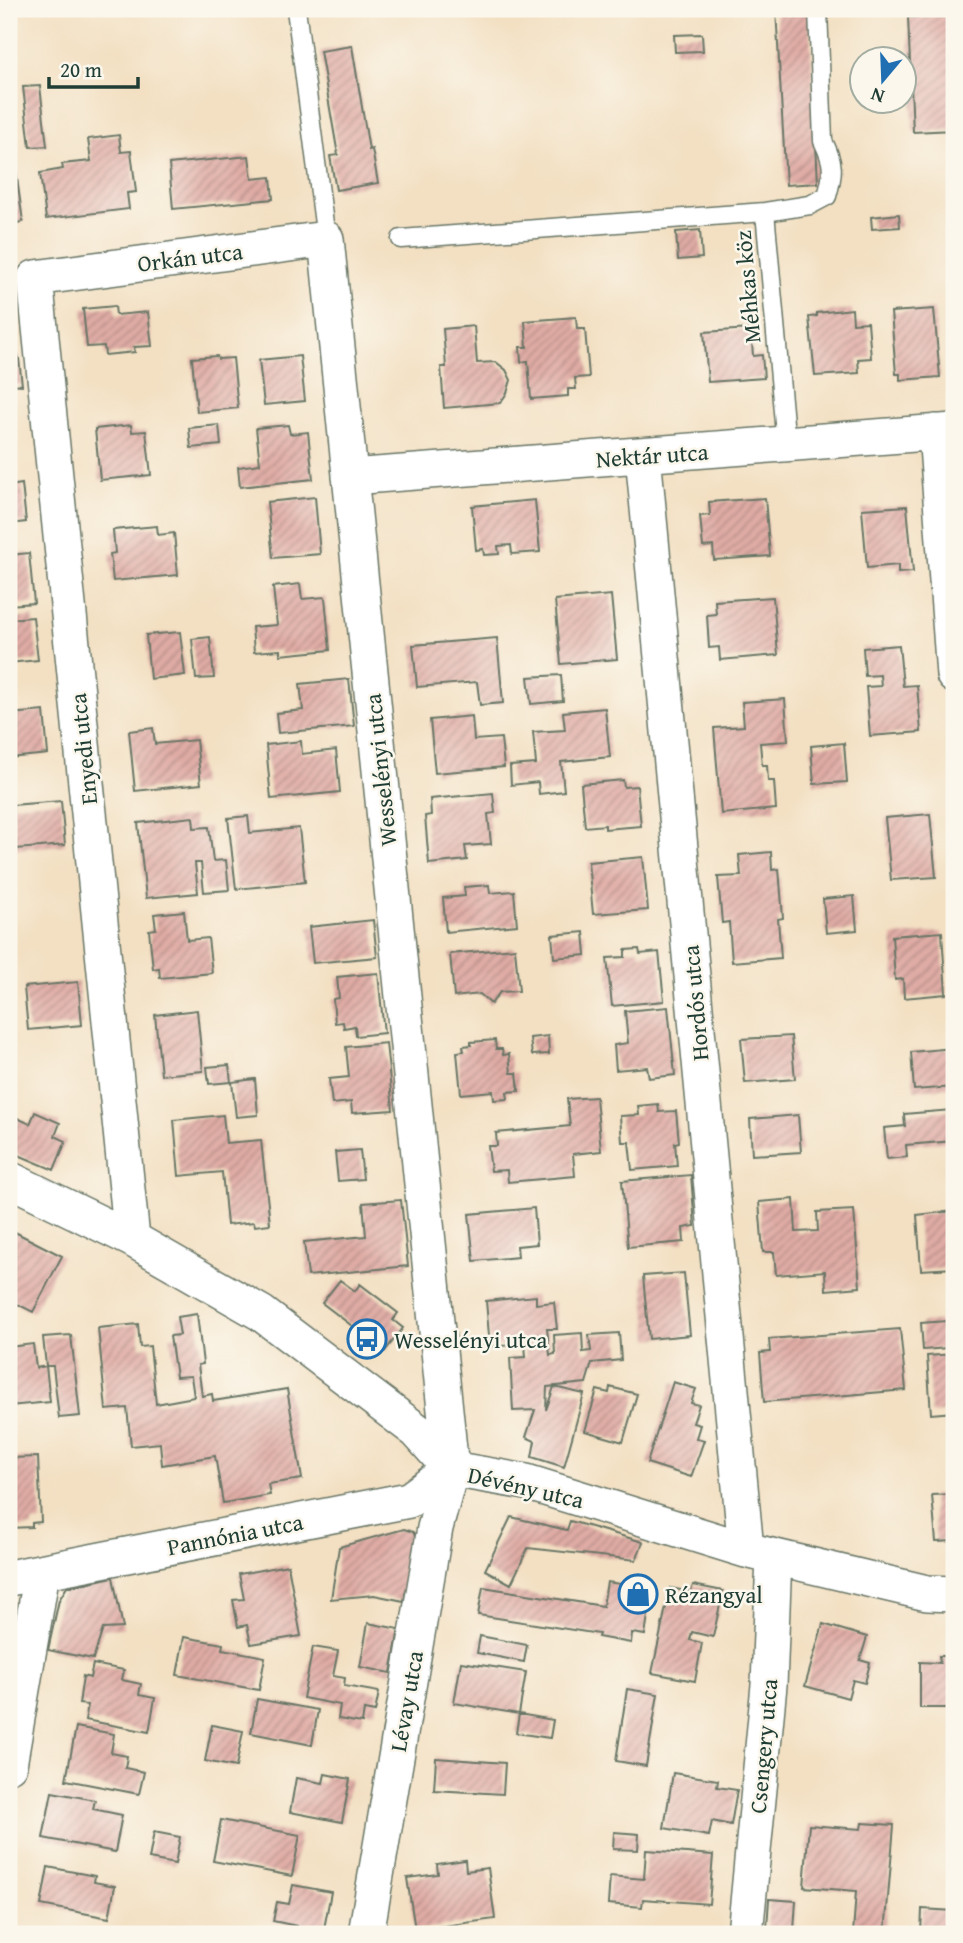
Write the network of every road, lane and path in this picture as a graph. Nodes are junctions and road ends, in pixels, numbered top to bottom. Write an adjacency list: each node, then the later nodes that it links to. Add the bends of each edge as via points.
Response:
1 (296, 9): 4 (lane)
2 (818, 9): 3 (lane, Méhkas köz, via 823,141 833,175 827,195 810,205)
3 (765, 212): 5 (lane); 8 (lane, Méhkas köz)
4 (326, 239): 6 (street, Orkán utca); 10 (street, Wesselényi utca)
5 (401, 239)
6 (33, 278): 13 (street, Enyedi utca)
7 (945, 431): 8 (street, Nektár utca); 11 (street)
8 (786, 445): 9 (street, Nektár utca)
9 (643, 455): 10 (street, Nektár utca); 15 (street, Hordós utca)
10 (350, 477): 14 (street, Wesselényi utca)
11 (954, 675)
12 (9, 1179): 13 (street, Dévény utca)
13 (132, 1239): 14 (street, Dévény utca, via 261,1313 417,1431)
14 (451, 1469): 15 (street, Dévény utca, via 526,1482); 16 (street, Pannónia utca, via 409,1500); 19 (street, Lévay utca, via 435,1528)
15 (760, 1553): 17 (street, Dévény utca, via 927,1593); 20 (street, Csengery utca, via 769,1685)
16 (25, 1575): 18 (street)
17 (954, 1594)
18 (9, 1765)
19 (366, 1934)
20 (745, 1934)

